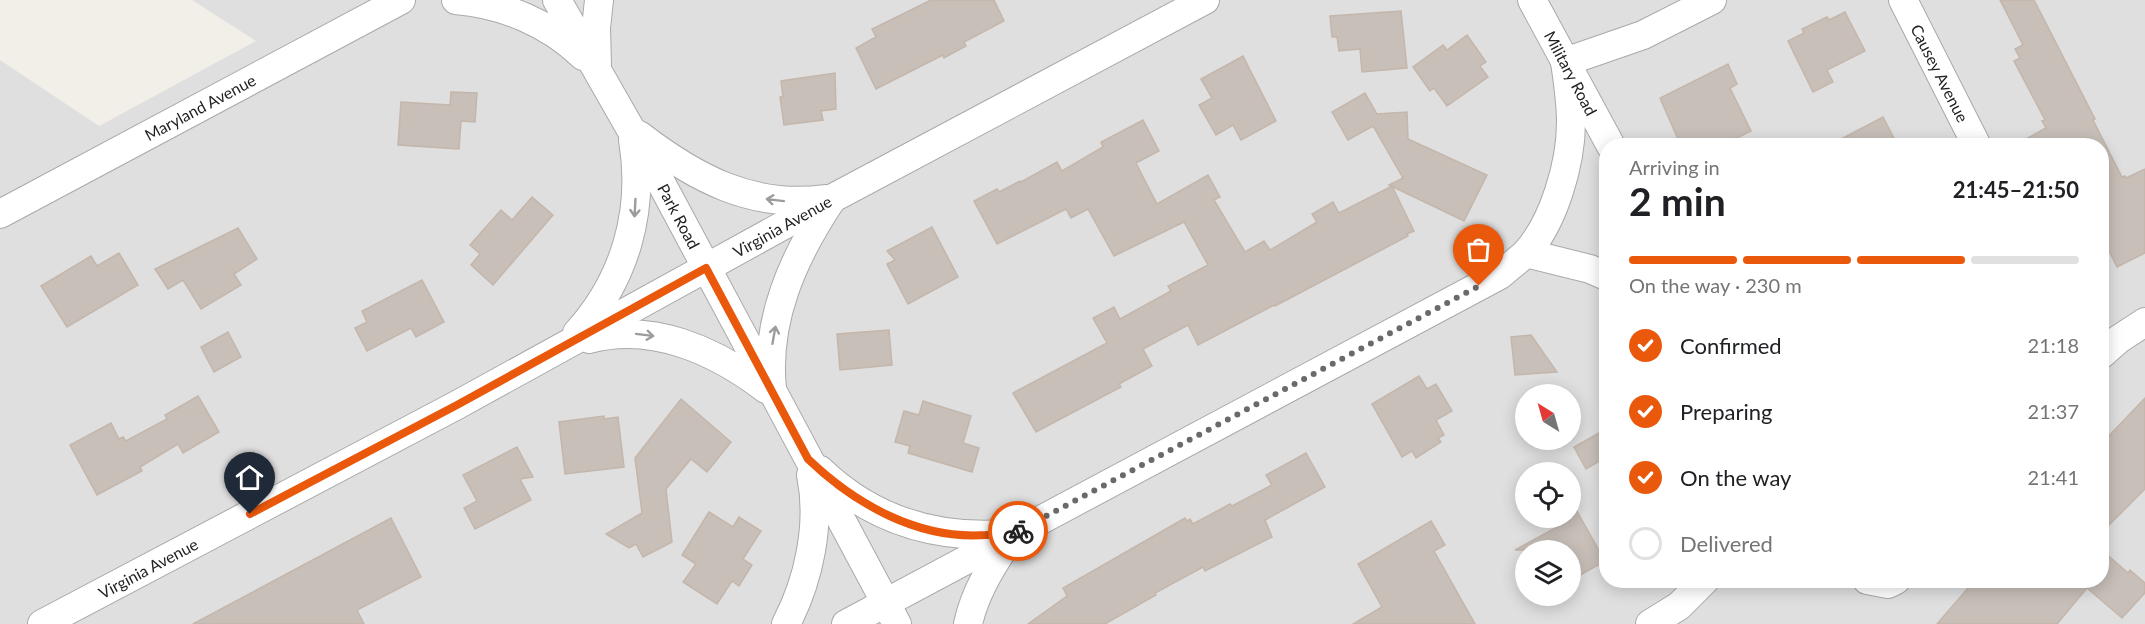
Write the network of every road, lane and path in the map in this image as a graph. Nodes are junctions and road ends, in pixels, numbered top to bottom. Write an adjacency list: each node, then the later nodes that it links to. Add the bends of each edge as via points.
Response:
1 (456, 0): 12 (street, via 507,10 541,24)
2 (557, 0): 12 (street, Park Road)
3 (599, 0): 12 (street)
4 (1205, 0): 16 (street, Virginia Avenue)
5 (1520, 0): 10 (street)
6 (1532, 0): 10 (street, Military Road)
7 (1712, 0): 11 (street, via 1643,35)
8 (1903, 0): 15 (street, Causey Avenue)
9 (404, 1): 17 (street, Maryland Avenue)
10 (1546, 26): 11 (street, Military Road)
11 (1565, 62): 14 (street, Military Road); 18 (street, via 1571,123 1567,160 1553,208)
12 (597, 70): 13 (street, Park Road)
13 (631, 129): 16 (street, one-way to 13, via 780,201 750,196 714,183 669,158); 19 (street, Park Road); 22 (street, one-way to 22, via 637,178 627,249 613,284 593,316)
14 (1607, 138)
15 (1973, 138)
16 (833, 198): 19 (street, Virginia Avenue); 24 (street, one-way to 16, via 772,343 781,301 808,235)
17 (0, 214)
18 (1526, 253): 20 (street); 26 (street, via 1500,275)
19 (706, 268): 22 (street, Virginia Avenue); 24 (street, Park Road)
20 (1599, 273)
21 (2145, 322): 23 (street)
22 (567, 344): 24 (street, one-way to 24, via 628,333 664,338 703,350 740,369); 29 (street, Virginia Avenue)
23 (2109, 348)
24 (772, 393): 25 (street, Park Road)
25 (808, 459): 26 (street, via 832,482 867,506 897,520 975,536); 28 (street, Park Road); 30 (street, via 814,488 814,525 809,561)
26 (1014, 533): 28 (street); 32 (street, via 972,604)
27 (1697, 588): 33 (street, via 1679,606)
28 (891, 613): 31 (street)
29 (42, 624)
30 (786, 624)
31 (846, 624)
32 (968, 624)
33 (1650, 624)

